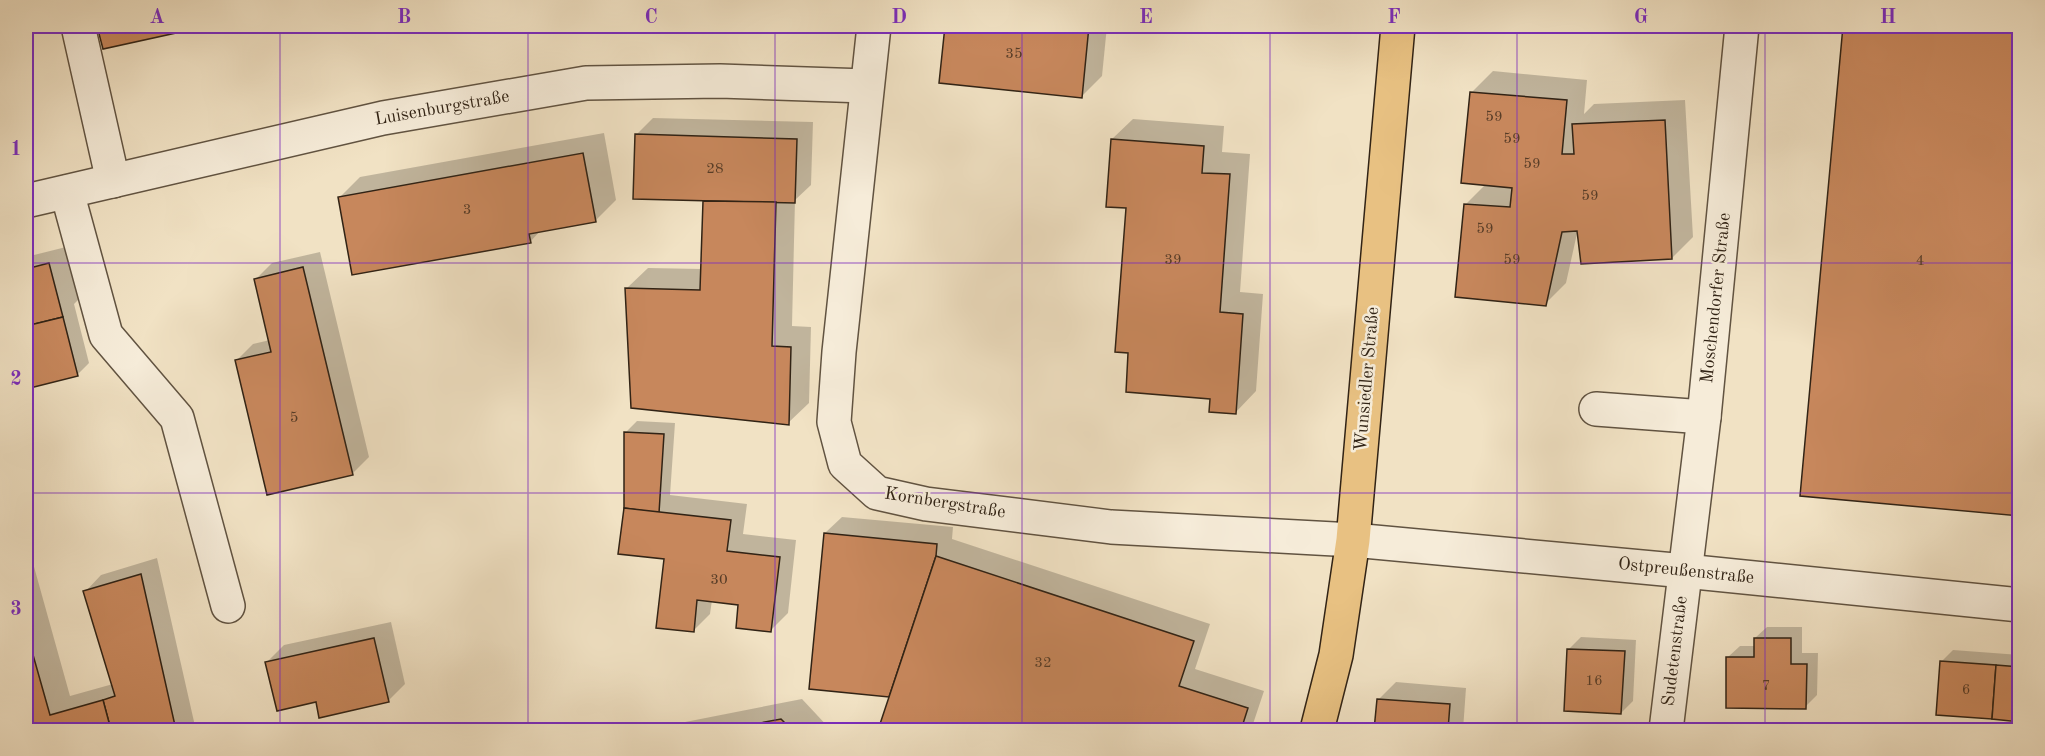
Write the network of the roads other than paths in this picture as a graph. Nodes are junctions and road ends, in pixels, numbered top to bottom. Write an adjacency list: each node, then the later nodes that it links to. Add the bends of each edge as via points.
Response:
1 (78, 26): 6 (street)
2 (874, 26): 5 (street, Kornbergstraße)
3 (1398, 26): 11 (main road, Wunsiedler Straße)
4 (1742, 26): 10 (street, Moschendorfer Straße)
5 (866, 86): 6 (street, Luisenburgstraße, via 720,81 586,83 383,118); 11 (street, Kornbergstraße, via 834,422 845,464 877,493 926,504 1111,527)
6 (113, 181): 7 (street, Luisenburgstraße)
7 (67, 192): 8 (street, Luisenburgstraße); 14 (street, via 106,335 177,418)
8 (26, 201)
9 (1596, 409): 10 (street)
10 (1704, 417): 12 (street, Moschendorfer Straße)
11 (1353, 540): 12 (street, Ostpreußenstraße); 15 (main road, Wunsiedler Straße, via 1336,655)
12 (1685, 571): 13 (street, Ostpreußenstraße); 16 (street, Sudetenstraße)
13 (2019, 605)
14 (228, 606)
15 (1317, 730)
16 (1666, 730)

